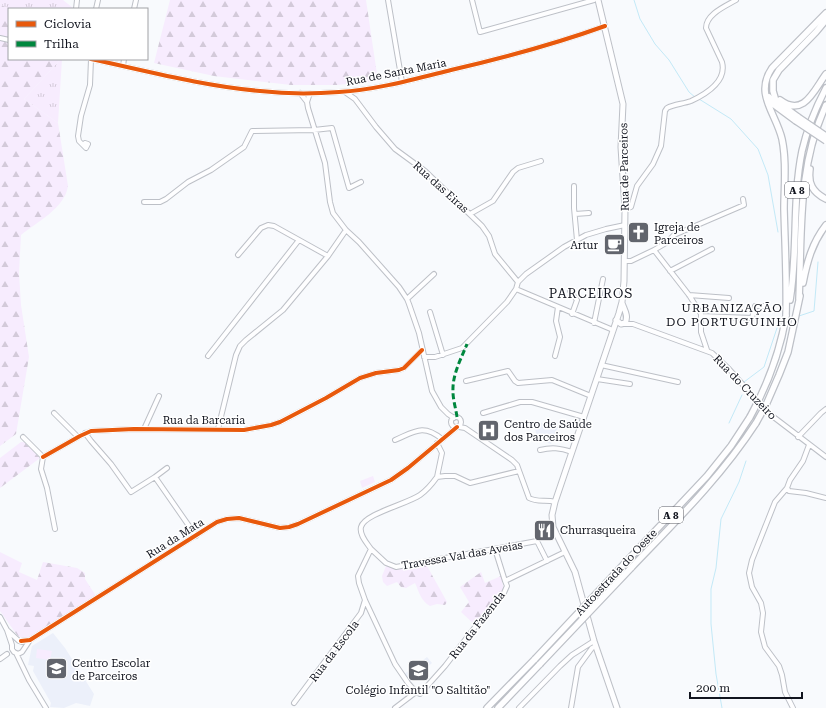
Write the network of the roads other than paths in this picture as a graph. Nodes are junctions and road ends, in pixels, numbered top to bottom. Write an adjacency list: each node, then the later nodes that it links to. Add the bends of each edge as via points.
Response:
1 (388, 0): 16 (street)
2 (472, 0): 3 (street, via 480,32)
3 (594, 0)
4 (598, 0): 9 (main road, Rua de Parceiros)
5 (736, 0): 39 (street, via 707,20 706,28 723,66 721,77 708,92 667,108 661,146 637,186 631,207)
6 (826, 13): 17 (highway, via 772,68)
7 (826, 20): 10 (highway)
8 (826, 25): 10 (highway)
9 (605, 26): 16 (street, Rua de Santa Maria, via 515,55); 39 (main road, Rua de Parceiros, via 623,104 621,147)
10 (816, 32): 23 (highway, via 777,72 773,84)
11 (91, 60): 31 (street, via 90,85 78,136)
12 (95, 60): 14 (street, Rua de Santa Maria)
13 (124, 60): 14 (street)
14 (122, 66): 21 (street, Rua de Santa Maria, via 224,87)
15 (826, 74): 23 (highway, via 811,96 800,105 787,105)
16 (402, 82): 19 (street, Rua de Santa Maria)
17 (766, 87): 27 (highway, via 773,104); 61 (highway, via 765,93 778,125 784,156)
18 (826, 88): 61 (highway, Autoestrada do Oeste / A 8, via 812,120 801,158)
19 (354, 90): 20 (street, Rua de Santa Maria); 24 (street)
20 (345, 92): 22 (street, Rua de Santa Maria); 24 (street, Rua das Eiras)
21 (300, 93): 22 (street, Rua de Santa Maria); 25 (street)
22 (310, 93): 25 (street)
23 (774, 94): 27 (highway, via 779,104)
24 (355, 98): 41 (street, Rua das Eiras, via 395,149 425,171)
25 (307, 102): 28 (street)
26 (826, 105): 32 (highway, A 8)
27 (797, 119): 29 (highway, bridge); 30 (highway, bridge)
28 (314, 130): 34 (street, via 332,128 349,188); 38 (street, via 252,130 244,147 211,170 188,182 160,202); 45 (street, via 325,163 331,208)
29 (826, 136)
30 (826, 141)
31 (84, 145)
32 (809, 157): 37 (highway, via 810,184 815,192); 63 (highway, A 8, via 803,194)
33 (541, 161): 41 (street, via 518,168 493,201)
34 (361, 182)
35 (574, 186): 42 (street)
36 (743, 199): 49 (street, via 744,205 674,235)
37 (826, 199)
38 (144, 202)
39 (625, 209): 43 (main road, Rua de Parceiros)
40 (589, 213): 42 (street)
41 (470, 214): 56 (street, Rua das Eiras, via 482,226 489,236 495,254)
42 (575, 214): 47 (street)
43 (625, 225): 47 (street); 52 (main road, Rua de Parceiros)
44 (826, 225): 63 (highway, via 810,253)
45 (346, 230): 51 (street); 62 (street)
46 (299, 240): 50 (street, via 268,225 261,228); 51 (street); 80 (street)
47 (577, 240): 56 (street)
48 (712, 249): 53 (street)
49 (654, 250): 52 (street); 53 (street)
50 (238, 255)
51 (328, 256): 99 (street, via 283,310 240,346)
52 (624, 261): 64 (main road, Rua de Parceiros)
53 (670, 271): 59 (street)
54 (434, 274): 62 (street)
55 (603, 279): 73 (street)
56 (518, 282): 57 (street)
57 (516, 289): 66 (street); 79 (street, via 507,302 462,348)
58 (570, 291): 68 (street, via 577,300)
59 (689, 295): 60 (street); 71 (street)
60 (729, 298)
61 (788, 298): 143 (highway, Autoestrada do Oeste / A 8, bridge, via 780,345 770,373 750,417 731,446 712,471)
62 (407, 299): 77 (street)
63 (799, 299): 144 (highway, Autoestrada do Oeste / A 8, bridge, via 791,340 773,390 740,448 718,475)
64 (622, 302): 69 (main road, Rua de Parceiros); 70 (main road)
65 (765, 306): 71 (street, via 755,306 752,318)
66 (558, 308): 68 (street); 81 (street, via 556,321 560,337)
67 (430, 312): 79 (street)
68 (572, 314): 73 (street)
69 (618, 314): 70 (main road, via 622,312); 72 (main road)
70 (626, 315): 74 (main road, via 626,321); 75 (street, Rua do Cruzeiro)
71 (701, 316): 78 (street, via 701,332)
72 (616, 320): 74 (main road); 76 (main road)
73 (594, 323): 76 (street)
74 (622, 324): 75 (street, Rua do Cruzeiro); 76 (main road)
75 (633, 324): 78 (street, Rua do Cruzeiro)
76 (613, 330): 83 (main road)
77 (422, 350): 82 (street); 99 (street, Rua da Barcaria, via 404,368 360,378 280,422 244,430)
78 (707, 350): 104 (street, Rua do Cruzeiro, via 717,357 763,409)
79 (443, 355): 82 (street)
80 (208, 356)
81 (555, 356)
82 (424, 357): 94 (street, via 432,391)
83 (601, 365): 84 (main road); 86 (street)
84 (597, 379): 87 (street); 89 (main road)
85 (466, 382): 89 (street, via 508,371 518,383 552,380)
86 (678, 382)
87 (630, 384)
88 (159, 396): 98 (street)
89 (591, 396): 93 (main road)
90 (826, 409): 104 (street)
91 (54, 413): 103 (street)
92 (483, 413): 93 (street, via 520,402 532,402)
93 (584, 417): 110 (main road)
94 (452, 421): 95 (street, via 459,417); 96 (street, via 454,426); 100 (street)
95 (462, 422): 96 (street); 97 (street)
96 (458, 427): 97 (street); 100 (street, Rua da Mata)
97 (465, 428): 114 (street, via 512,460)
98 (144, 429): 99 (street, Rua da Barcaria); 101 (street, Rua da Barcaria)
99 (218, 429)
100 (450, 432): 105 (street, Rua da Mata)
101 (85, 433): 103 (street, Rua da Barcaria); 115 (street, via 131,492)
102 (23, 437): 112 (street)
103 (78, 437): 112 (street, Rua da Barcaria)
104 (798, 437): 108 (street, Rua do Cruzeiro)
105 (442, 439): 106 (street, via 433,432 422,430); 107 (street, Rua da Mata)
106 (395, 440)
107 (437, 443): 116 (street, via 442,453); 121 (street, Rua da Mata, via 391,480 294,525 280,528 245,519 226,518)
108 (809, 445): 111 (street, Rua do Cruzeiro); 117 (street)
109 (540, 450): 110 (street, via 560,448)
110 (572, 452): 119 (main road)
111 (826, 456)
112 (43, 457): 120 (street, via 41,469)
113 (167, 468): 115 (street)
114 (518, 471): 116 (street, via 470,483 455,476); 119 (street, via 529,498 539,502 551,500)
115 (155, 477): 121 (street)
116 (437, 477): 122 (street, via 419,495 365,520 361,533)
117 (787, 488): 118 (street, via 792,492); 148 (street, via 775,502 748,573 761,603 761,632 765,647 779,666 785,692)
118 (826, 498)
119 (554, 504): 124 (main road, via 552,524)
120 (54, 530)
121 (196, 536): 130 (street, Rua da Mata)
122 (371, 549): 123 (street, Travessa Val das Aveias, via 386,563 396,567); 127 (street, via 358,576)
123 (495, 549): 125 (street, Travessa Val das Aveias, via 536,541); 126 (street)
124 (565, 552): 125 (street, Rua da Fazenda); 132 (main road, via 575,572)
125 (547, 561): 126 (street, Rua da Fazenda)
126 (505, 581): 139 (street, Rua da Fazenda, via 507,586 498,602 423,691 420,694)
127 (365, 600): 139 (street, via 395,664); 140 (street, Rua da Escola, via 358,617)
128 (0, 617): 129 (street)
129 (7, 630): 131 (street); 133 (street)
130 (30, 640): 131 (street, Rua da Mata); 134 (street, Rua da Mata)
131 (20, 641): 133 (street); 134 (street, via 24,644)
132 (595, 644): 145 (street, via 589,643 568,659); 146 (street, via 578,667); 147 (main road)
133 (12, 645): 135 (street)
134 (23, 650): 135 (street); 138 (street)
135 (16, 653): 138 (street)
136 (7, 654): 137 (street)
137 (0, 660)
138 (21, 662): 141 (street, via 28,680)
139 (416, 692): 142 (street, Rua da Fazenda)
140 (294, 703)
141 (46, 708)
142 (394, 708)
143 (487, 708)
144 (498, 708)
145 (519, 708)
146 (571, 708)
147 (616, 708)
148 (793, 708)

